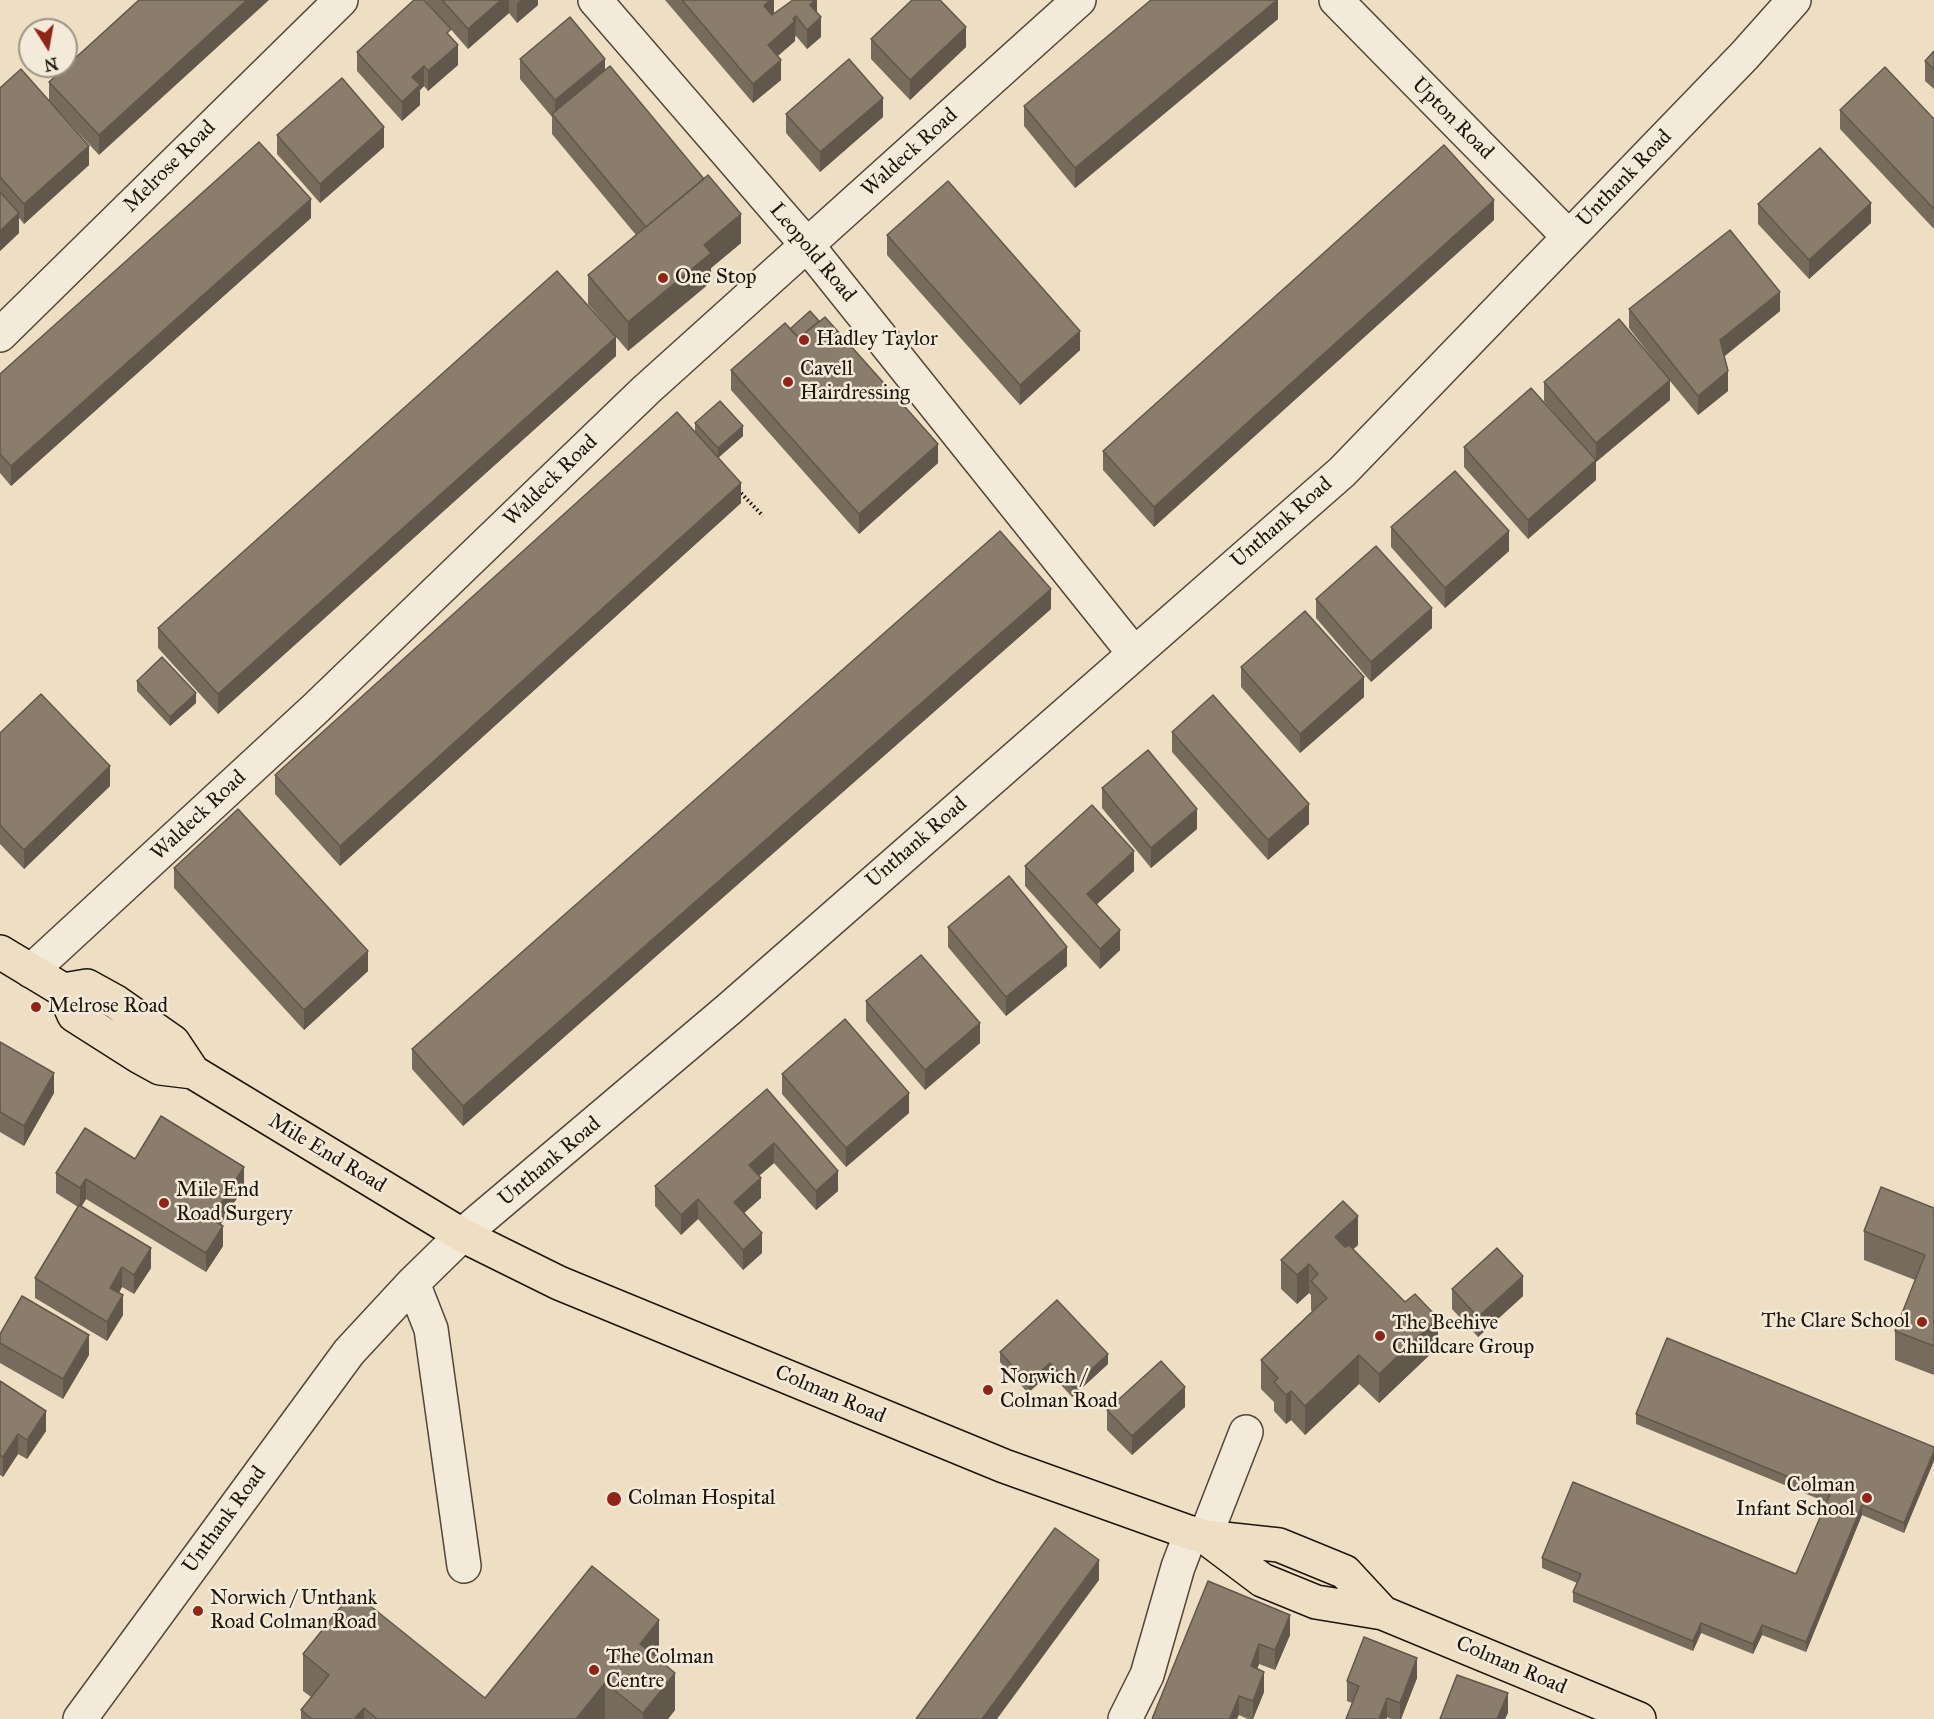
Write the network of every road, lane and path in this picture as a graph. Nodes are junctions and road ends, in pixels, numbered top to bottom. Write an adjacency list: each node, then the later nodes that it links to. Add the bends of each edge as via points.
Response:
1 (341, 0): 8 (street, Melrose Road)
2 (595, 0): 7 (street, Leopold Road)
3 (1079, 0): 7 (street, Waldeck Road)
4 (1336, 0): 6 (street, Upton Road)
5 (1794, 0): 6 (street, Unthank Road)
6 (1569, 237): 11 (street, Unthank Road, via 1342,472)
7 (807, 245): 11 (street, Leopold Road); 13 (street, Waldeck Road, via 646,390 308,715)
8 (0, 335)
9 (732, 483): 10 (path)
10 (763, 516)
11 (1133, 652): 14 (street, Unthank Road, via 738,1001)
12 (0, 952): 13 (highway, Mile End Road)
13 (32, 971): 14 (highway, Mile End Road, via 63,990 74,1015 160,1068 193,1072)
14 (462, 1236): 15 (street, Unthank Road); 17 (highway, Colman Road, via 559,1283 853,1406 1004,1466)
15 (413, 1282): 18 (street, via 431,1329); 20 (street, Unthank Road, via 349,1352)
16 (1246, 1432): 17 (street)
17 (1198, 1535): 19 (highway, Colman Road, via 1262,1580 1316,1602 1383,1612); 21 (street, via 1178,1567 1147,1675)
18 (464, 1566)
19 (1599, 1712): 22 (highway, Colman Road)
20 (80, 1719)
21 (1125, 1719)
22 (1640, 1719)

